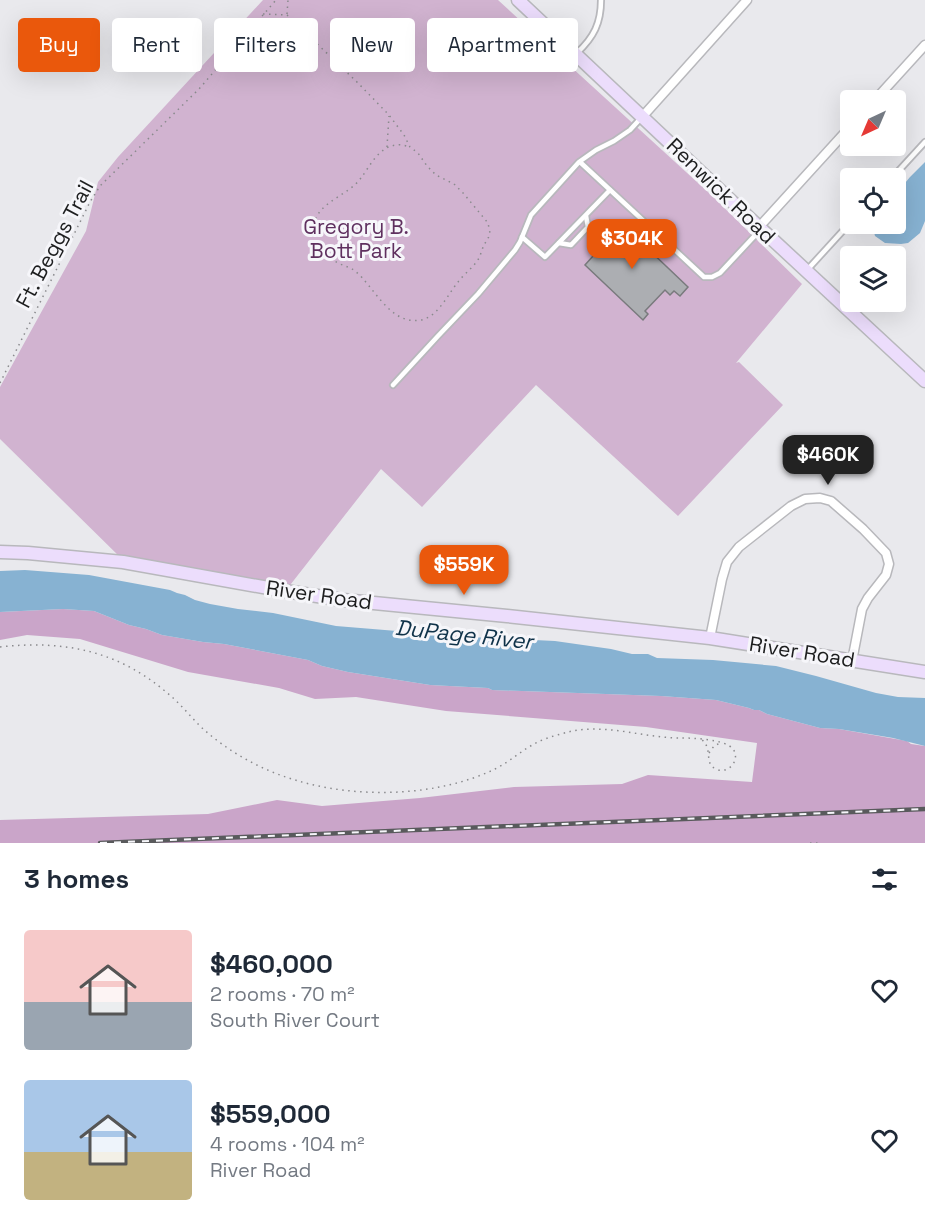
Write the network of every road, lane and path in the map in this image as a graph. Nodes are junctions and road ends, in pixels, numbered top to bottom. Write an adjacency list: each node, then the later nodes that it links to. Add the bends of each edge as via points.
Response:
1 (276, 0): 6 (path, Ft. Beggs Trail)
2 (288, 0): 7 (path)
3 (518, 0): 8 (street, Renwick Road)
4 (601, 0): 10 (lane, via 601,15 594,32)
5 (747, 0): 14 (street)
6 (263, 14): 7 (path); 29 (path, Ft. Beggs Trail, via 199,89 100,186)
7 (287, 15): 13 (path)
8 (537, 18)
9 (925, 45): 12 (street)
10 (578, 52)
11 (578, 56): 14 (street, Renwick Road)
12 (884, 90)
13 (389, 115): 17 (path); 18 (path)
14 (643, 116): 19 (lane, via 630,130); 23 (street, Renwick Road)
15 (840, 138): 23 (street)
16 (925, 142): 20 (lane)
17 (410, 147): 18 (path); 18 (path, via 436,175 464,194 488,223 490,233 479,258 441,306 423,320 413,321 389,310 366,280 352,268 338,264 318,248 313,238 316,215 359,181 372,160)
18 (387, 148)
19 (580, 162): 21 (lane); 25 (lane, via 531,215)
20 (901, 168)
21 (610, 190): 22 (lane); 23 (lane, via 704,277 720,273)
22 (586, 216): 26 (lane); 26 (lane, via 588,227 571,245)
23 (760, 228): 27 (street, Renwick Road)
24 (840, 234): 27 (lane)
25 (522, 237): 26 (lane, via 545,257); 30 (lane, via 477,294)
26 (559, 243)
27 (806, 271): 28 (street, Renwick Road)
28 (925, 381)
29 (0, 383)
30 (393, 385)
31 (0, 552): 32 (street, River Road, via 123,562 343,600)
32 (710, 638): 34 (street, River Road); 34 (street, via 727,562 739,547 791,506 820,498 831,501 863,529 886,553 889,564 886,575 862,609)
33 (0, 647): 36 (path, via 57,645 116,660 165,691 202,727 239,755 294,780 340,790 395,791 460,783 510,761 537,742 594,728)
34 (852, 661): 35 (street, River Road)
35 (925, 672)
36 (701, 739): 37 (path); 38 (path)
37 (721, 742): 38 (path); 38 (path, via 733,748 735,761 731,768 712,768)
38 (709, 753)
39 (810, 843): 40 (path)
40 (822, 843)

